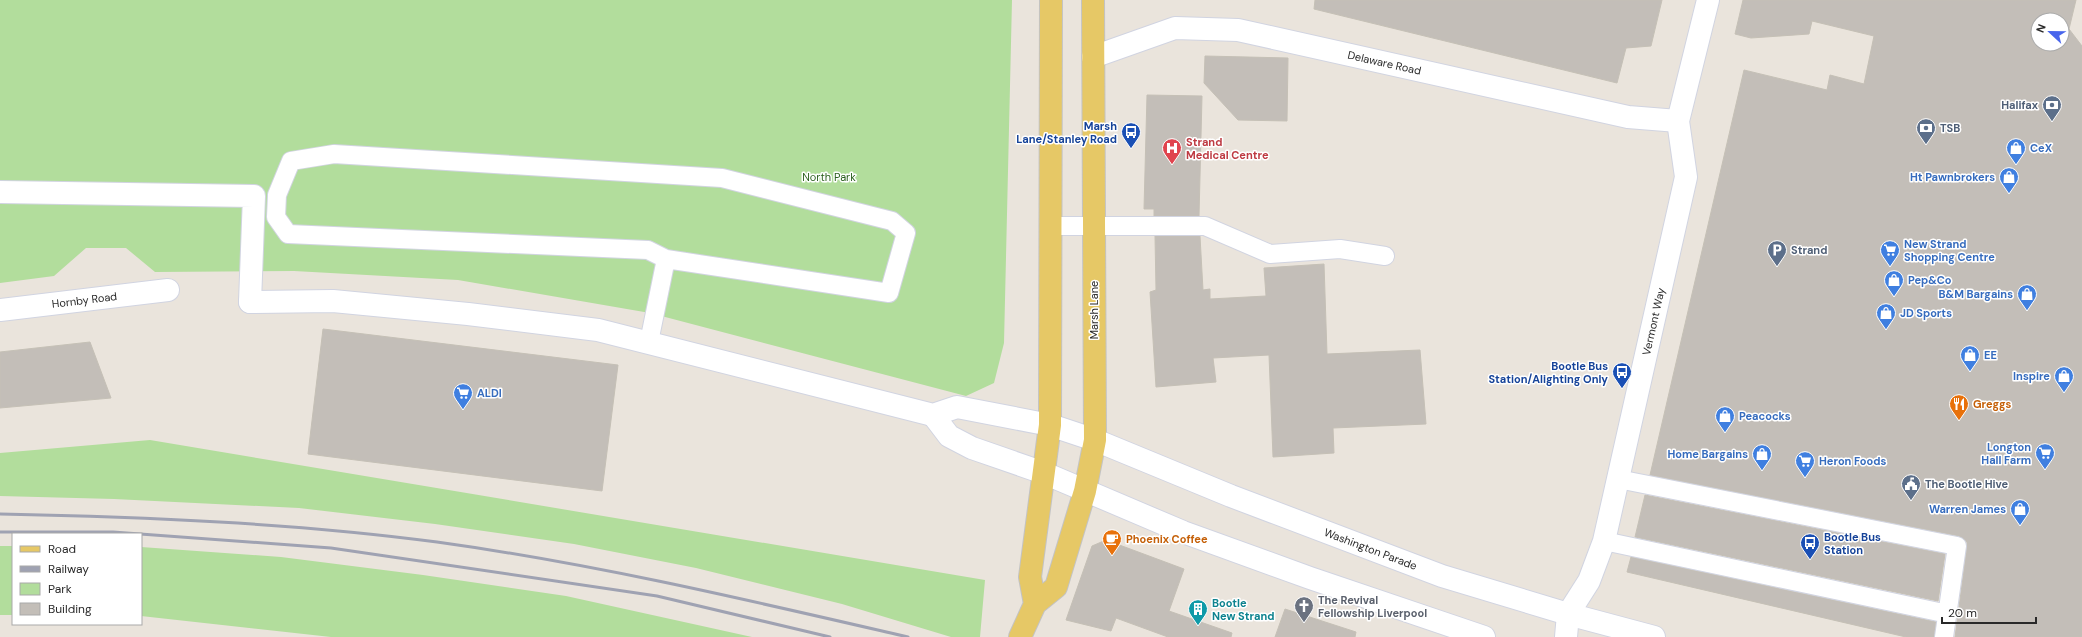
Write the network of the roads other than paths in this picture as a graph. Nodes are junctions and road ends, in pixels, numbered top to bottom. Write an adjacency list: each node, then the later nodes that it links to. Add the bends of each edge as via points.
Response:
1 (1051, 0): 7 (main road)
2 (1093, 0): 4 (main road, Marsh Lane)
3 (1708, 0): 5 (street, Vermont Way)
4 (1093, 57): 5 (street, Delaware Road, via 1175,28 1238,30 1628,117); 8 (main road, Marsh Lane)
5 (1678, 121): 18 (street, Vermont Way, via 1686,177)
6 (0, 192): 13 (street, via 254,196 250,302 333,301 468,314 598,330)
7 (1051, 226): 8 (lane); 15 (main road)
8 (1094, 226): 9 (lane, via 1205,226 1270,254 1340,249); 16 (main road, Marsh Lane)
9 (1385, 256)
10 (666, 259): 10 (lane, via 648,250 288,234 276,217 277,195 292,160 334,154 722,178 892,221 906,233 889,293); 13 (lane)
11 (168, 290): 12 (street, Hornby Road)
12 (0, 310)
13 (649, 342): 14 (street)
14 (933, 416): 15 (street, Washington Parade, via 957,407); 17 (street, via 949,436 972,448)
15 (1050, 426): 16 (street, Washington Parade); 17 (main road)
16 (1095, 440): 19 (main road, Marsh Lane); 22 (street, Washington Parade, via 1203,485 1442,576)
17 (1044, 473): 19 (street); 21 (main road, via 1030,577)
18 (1618, 479): 20 (street, Vermont Way); 23 (lane, via 1957,546)
19 (1085, 490): 21 (main road, Marsh Lane, via 1056,587); 25 (street, via 1190,534)
20 (1604, 541): 22 (street, Vermont Way, via 1589,581); 23 (lane)
21 (1035, 604): 24 (main road, Marsh Lane)
22 (1568, 614): 26 (street, Vermont Way); 27 (street, Washington Parade)
23 (1948, 614): 28 (lane)
24 (1020, 637)
25 (1484, 637)
26 (1566, 637)
27 (1654, 637)
28 (1944, 637)

